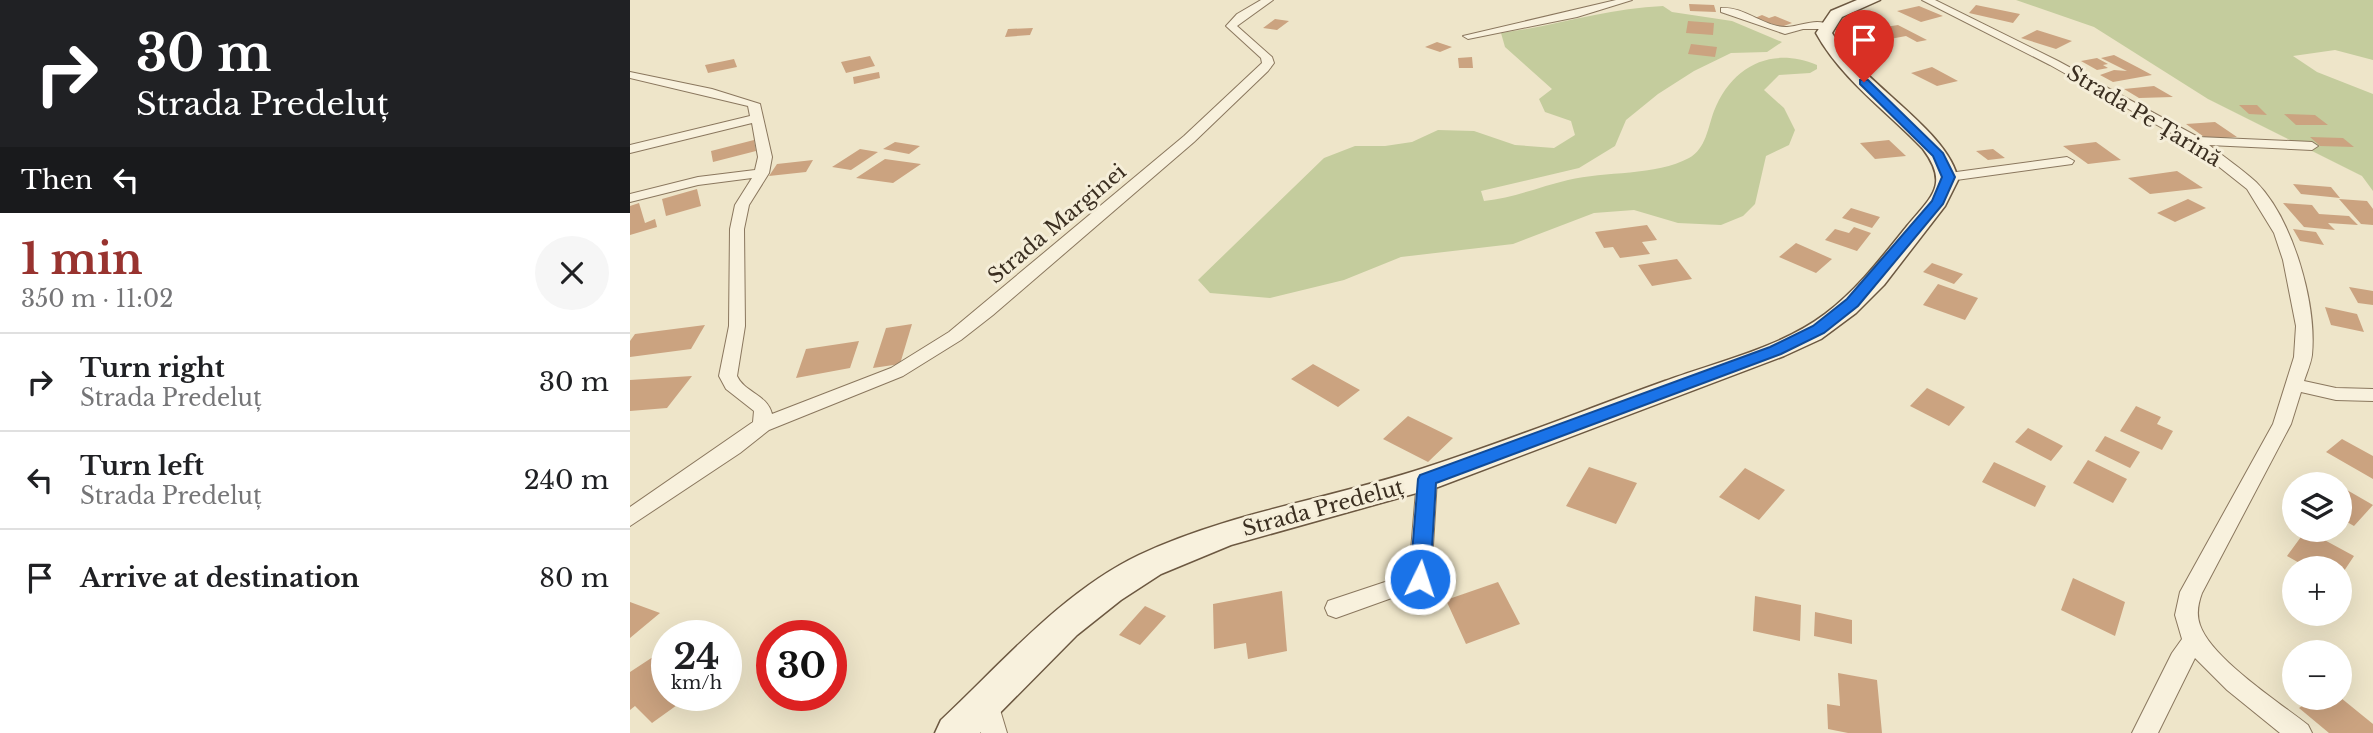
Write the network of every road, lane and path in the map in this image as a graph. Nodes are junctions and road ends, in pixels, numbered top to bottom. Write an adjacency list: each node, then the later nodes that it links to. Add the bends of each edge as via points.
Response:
1 (1268, 0): 19 (street, Strada Marginei, via 1231,26 1266,57 1264,69 987,311 955,337 897,372)
2 (1627, 0): 7 (street)
3 (1873, 0): 6 (main road, via 1838,13)
4 (1927, 0): 10 (street, Strada Pe Țarină)
5 (1725, 10): 6 (street, via 1785,31)
6 (1826, 26): 15 (main road, via 1824,33 1832,49 1929,144)
7 (1468, 36)
8 (630, 75): 9 (street, via 749,101 757,108)
9 (758, 118): 12 (street); 14 (street, via 765,157)
10 (2194, 140): 11 (street); 17 (street, Strada Pe Țarină, via 2252,186 2281,233 2304,326 2304,357)
11 (2312, 146)
12 (630, 149)
13 (2067, 161): 15 (street)
14 (762, 173): 16 (street, via 698,181); 19 (street, via 742,205 737,229 737,326 728,376 732,385 758,403)
15 (1949, 177): 20 (main road, Strada Predeluț, via 1938,202 1867,286 1819,329 1775,350)
16 (630, 198)
17 (2296, 385): 18 (street, via 2336,394); 23 (street, Strada Pe Țarină, via 2282,424 2191,592 2186,607)
18 (2373, 394)
19 (762, 425): 21 (street)
20 (1427, 479): 22 (street, via 1420,579); 24 (main road, Strada Predeluț, via 1224,535 1150,565 1065,625)
21 (630, 518)
22 (1336, 608)
23 (2195, 640): 27 (street, via 2180,660); 28 (street, Strada Pe Țarină, via 2207,657)
24 (986, 701): 25 (main road, Strada Predeluț); 26 (street)
25 (954, 733)
26 (994, 733)
27 (2145, 733)
28 (2299, 733)

